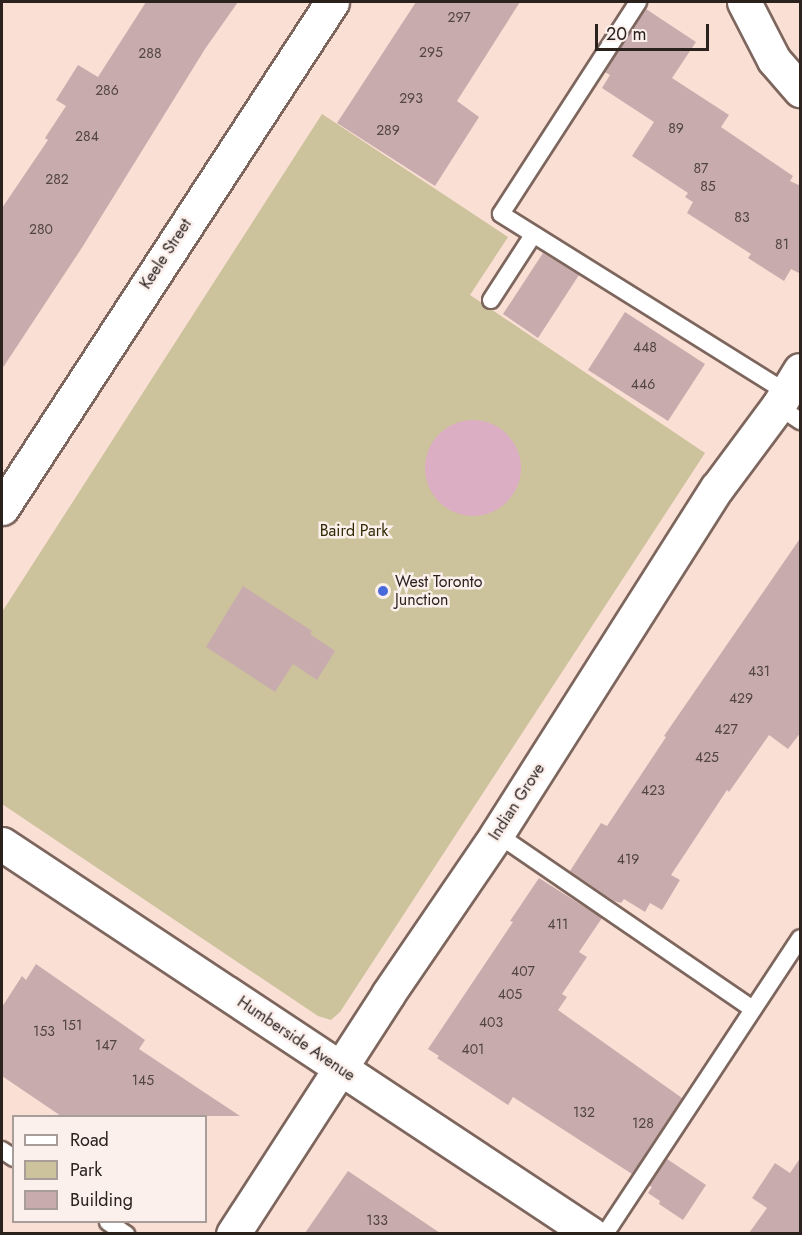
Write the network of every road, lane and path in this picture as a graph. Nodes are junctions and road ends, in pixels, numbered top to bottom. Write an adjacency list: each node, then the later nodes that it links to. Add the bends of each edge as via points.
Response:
1 (332, 2): 8 (street, Keele Street)
2 (638, 2): 5 (lane, via 501,214)
3 (744, 2): 4 (street, via 774,60)
4 (801, 90)
5 (533, 235): 6 (lane); 7 (lane)
6 (491, 300)
7 (791, 397): 9 (street, Indian Grove, via 717,488)
8 (2, 508)
9 (497, 834): 12 (lane); 13 (street, Indian Grove)
10 (2, 844): 13 (street, Humberside Avenue)
11 (801, 938): 12 (lane)
12 (753, 1009): 18 (lane)
13 (341, 1069): 16 (street, Indian Grove); 17 (street, Humberside Avenue)
14 (111, 1223): 15 (lane)
15 (126, 1233)
16 (232, 1233)
17 (591, 1233)
18 (605, 1233)

